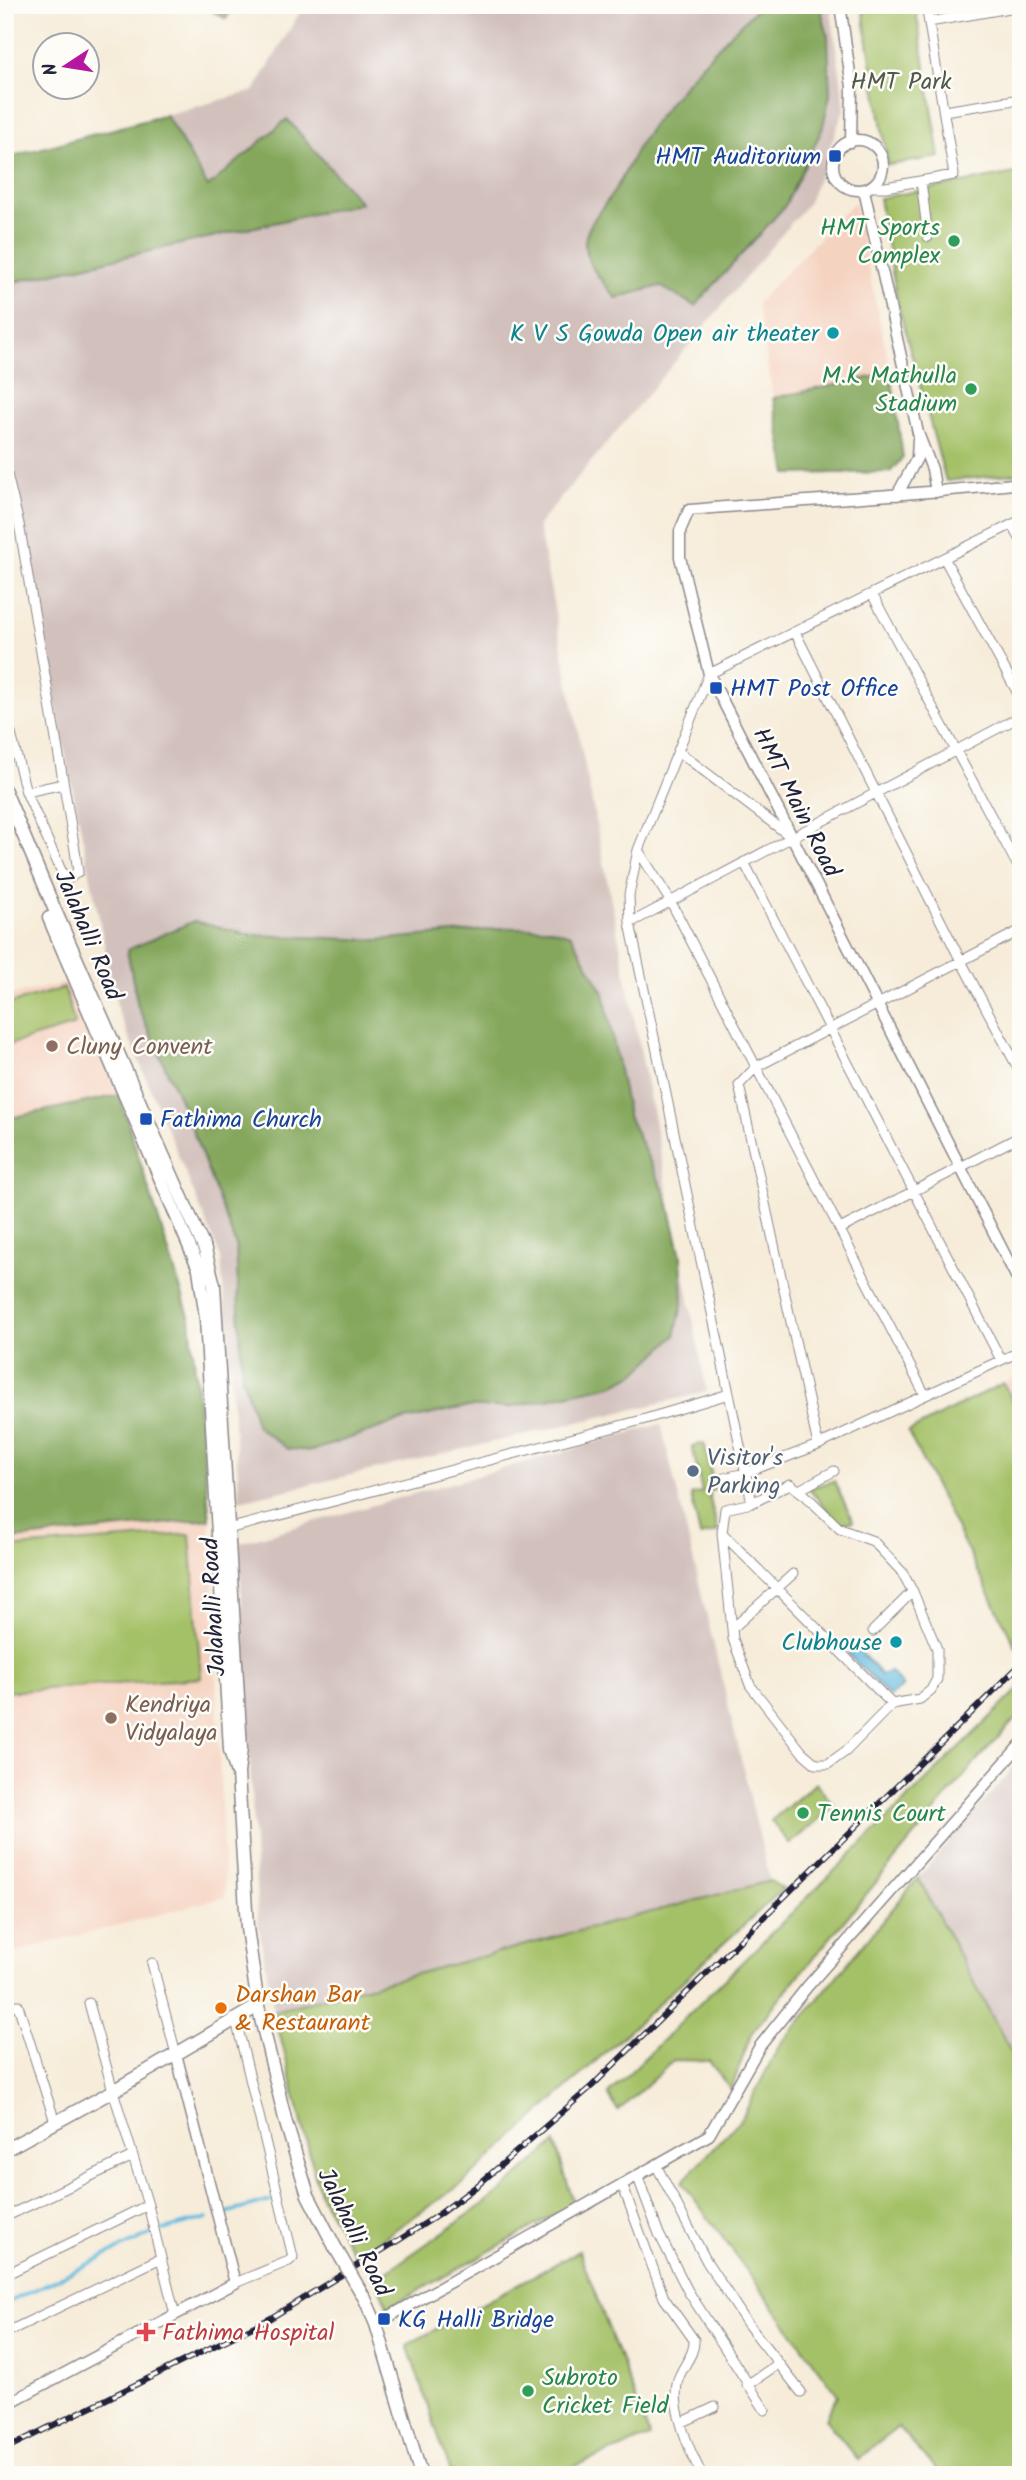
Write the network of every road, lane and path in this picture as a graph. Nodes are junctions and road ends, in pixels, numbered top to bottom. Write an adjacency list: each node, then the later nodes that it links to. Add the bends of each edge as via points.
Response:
1 (840, 5): 7 (street, via 852,87)
2 (926, 5): 4 (street)
3 (1021, 6): 4 (street)
4 (929, 22): 6 (street)
5 (1021, 99): 6 (street)
6 (944, 111): 8 (street, via 954,175)
7 (851, 142): 9 (street, via 870,142 882,155 883,172); 9 (street, via 839,148 834,174 850,189)
8 (921, 181): 9 (street); 10 (street)
9 (868, 188): 11 (street)
10 (928, 237)
11 (918, 433): 14 (street); 15 (street, via 917,458)
12 (5, 466): 27 (street)
13 (1021, 483): 14 (street, HMT Main Road)
14 (936, 492): 15 (street, HMT Main Road)
15 (897, 495): 21 (street, HMT Main Road, via 689,510 680,531 680,557)
16 (1017, 522): 17 (street); 18 (street)
17 (1021, 540)
18 (944, 558): 19 (street); 22 (street)
19 (872, 594): 20 (street); 25 (street)
20 (795, 632): 21 (street); 30 (street)
21 (709, 674): 26 (street); 32 (street, HMT Main Road)
22 (1021, 699)
23 (5, 711): 29 (street)
24 (1021, 716): 25 (street)
25 (956, 750): 30 (street); 35 (street)
26 (679, 752): 32 (street); 33 (street)
27 (63, 784): 29 (street); 29 (street, via 78,872 68,879)
28 (5, 790): 46 (main road, Jalahalli Road)
29 (26, 792)
30 (877, 792): 32 (street); 39 (street)
31 (5, 813): 46 (main road)
32 (791, 837): 34 (street); 40 (street, HMT Main Road)
33 (638, 850): 36 (street); 37 (street, via 629,895)
34 (744, 862): 36 (street); 41 (street)
35 (1021, 872)
36 (671, 902): 37 (street); 42 (street)
37 (630, 923): 52 (street)
38 (1021, 930): 39 (street)
39 (961, 961): 40 (street); 43 (street)
40 (878, 1005): 41 (street); 45 (street, HMT Main Road)
41 (830, 1029): 42 (street); 47 (street)
42 (756, 1067): 48 (street); 54 (street, via 740,1085)
43 (1021, 1074)
44 (1021, 1136): 45 (street)
45 (961, 1167): 47 (street); 49 (street, HMT Main Road)
46 (170, 1187): 60 (main road, Jalahalli Road, via 205,1250 214,1285)
47 (914, 1191): 48 (street); 51 (street)
48 (840, 1229): 53 (street)
49 (1021, 1286)
50 (1021, 1351): 51 (street)
51 (1001, 1360): 53 (street)
52 (729, 1394): 56 (street); 60 (street)
53 (925, 1395): 54 (street)
54 (818, 1445): 56 (street)
55 (834, 1471): 58 (street)
56 (745, 1473): 57 (street); 59 (street)
57 (720, 1479)
58 (799, 1490): 59 (street, via 790,1484); 64 (street, via 839,1529 873,1541)
59 (752, 1503): 61 (street, via 725,1509)
60 (224, 1530): 72 (main road, Jalahalli Road, via 241,1749 238,1773 247,1928)
61 (722, 1533): 63 (street); 65 (street)
62 (793, 1574): 63 (street)
63 (777, 1589): 65 (street); 67 (street)
64 (913, 1591): 66 (street); 67 (street, via 937,1649 937,1679 920,1699)
65 (733, 1628): 67 (street, via 750,1685 802,1752 817,1764 828,1764 846,1751)
66 (873, 1631)
67 (892, 1704)
68 (1021, 1744): 79 (street, via 807,1987 761,2046 709,2135)
69 (152, 1963): 74 (street)
70 (89, 2003): 75 (street)
71 (5, 2006): 76 (street, via 18,2005)
72 (258, 2006): 73 (main road); 88 (main road, Jalahalli Road, bridge, via 308,2194)
73 (236, 2020): 74 (main road); 86 (street, via 293,2257)
74 (176, 2054): 75 (main road); 86 (street)
75 (113, 2091): 76 (main road); 78 (street)
76 (55, 2122): 77 (main road)
77 (5, 2150)
78 (132, 2156): 82 (street); 83 (street)
79 (656, 2165): 80 (street); 90 (street, via 707,2262)
80 (637, 2175): 81 (street); 91 (street, via 659,2234 683,2280)
81 (622, 2184): 88 (street); 96 (street, via 664,2298 694,2340 695,2347 677,2382)
82 (148, 2205): 84 (street); 85 (street)
83 (5, 2217)
84 (161, 2258): 87 (street); 89 (street)
85 (5, 2275)
86 (235, 2283): 87 (street)
87 (175, 2315): 93 (street)
88 (376, 2324): 97 (main road, Jalahalli Road)
89 (5, 2333)
90 (778, 2364): 91 (street); 92 (street)
91 (747, 2385): 95 (street)
92 (801, 2392)
93 (5, 2405)
94 (715, 2407): 96 (street)
95 (765, 2410)
96 (681, 2423): 98 (street)
97 (421, 2475)
98 (702, 2475)

